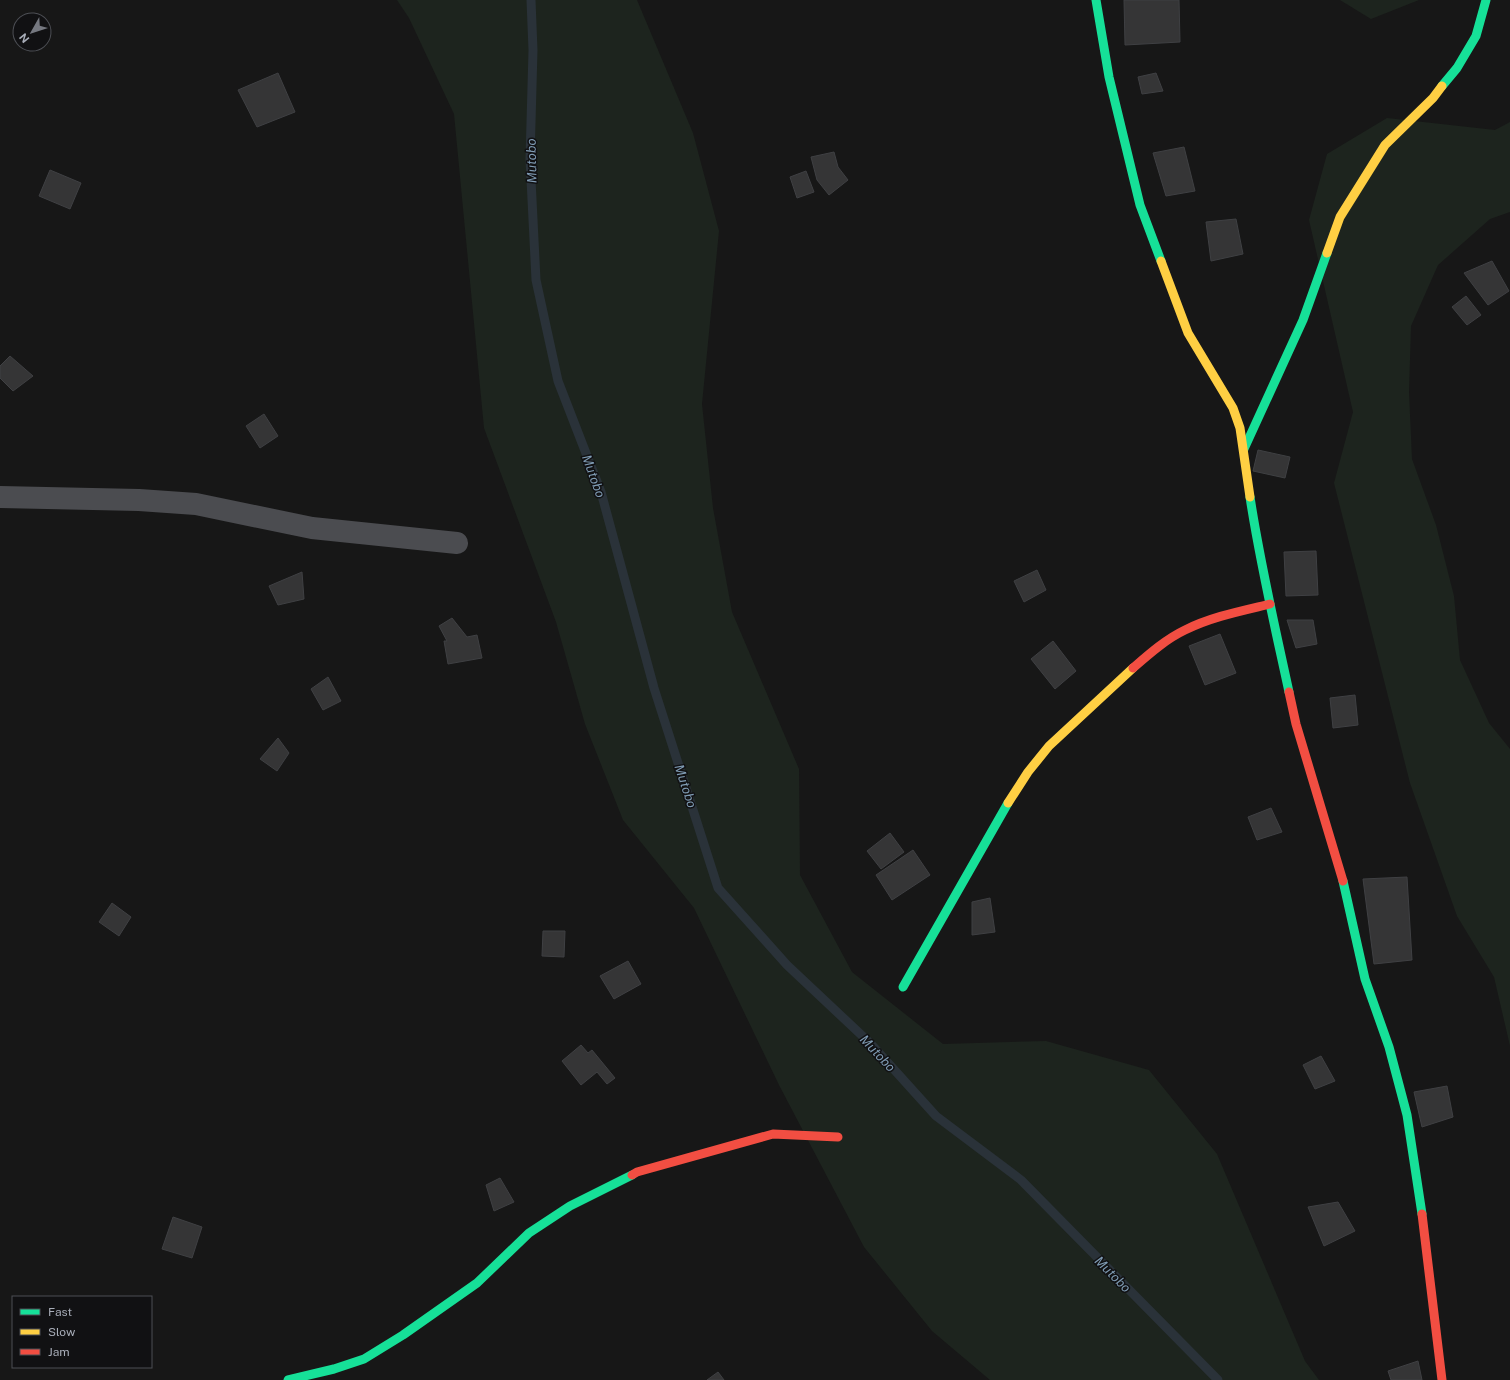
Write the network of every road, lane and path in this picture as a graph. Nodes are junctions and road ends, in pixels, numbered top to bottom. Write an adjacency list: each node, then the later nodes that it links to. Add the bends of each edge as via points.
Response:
1 (1096, 0): 3 (street, via 1109,77 1140,205 1188,333 1233,408)
2 (1486, 0): 3 (street, via 1476,36 1458,68 1433,98 1385,144 1340,217 1303,320)
3 (1244, 449): 6 (street, via 1254,524)
4 (0, 497): 5 (street, via 196,504 312,528)
5 (457, 543)
6 (1270, 604): 7 (street, via 1214,618 1184,630 1151,652 1049,746 1028,772 1000,816); 10 (street, via 1296,724 1343,880 1365,979 1389,1047 1407,1115 1422,1213)
7 (902, 987)
8 (838, 1137): 9 (street, via 773,1134 637,1172 570,1206 529,1233 477,1284 364,1359)
9 (288, 1380)
10 (1442, 1380)

